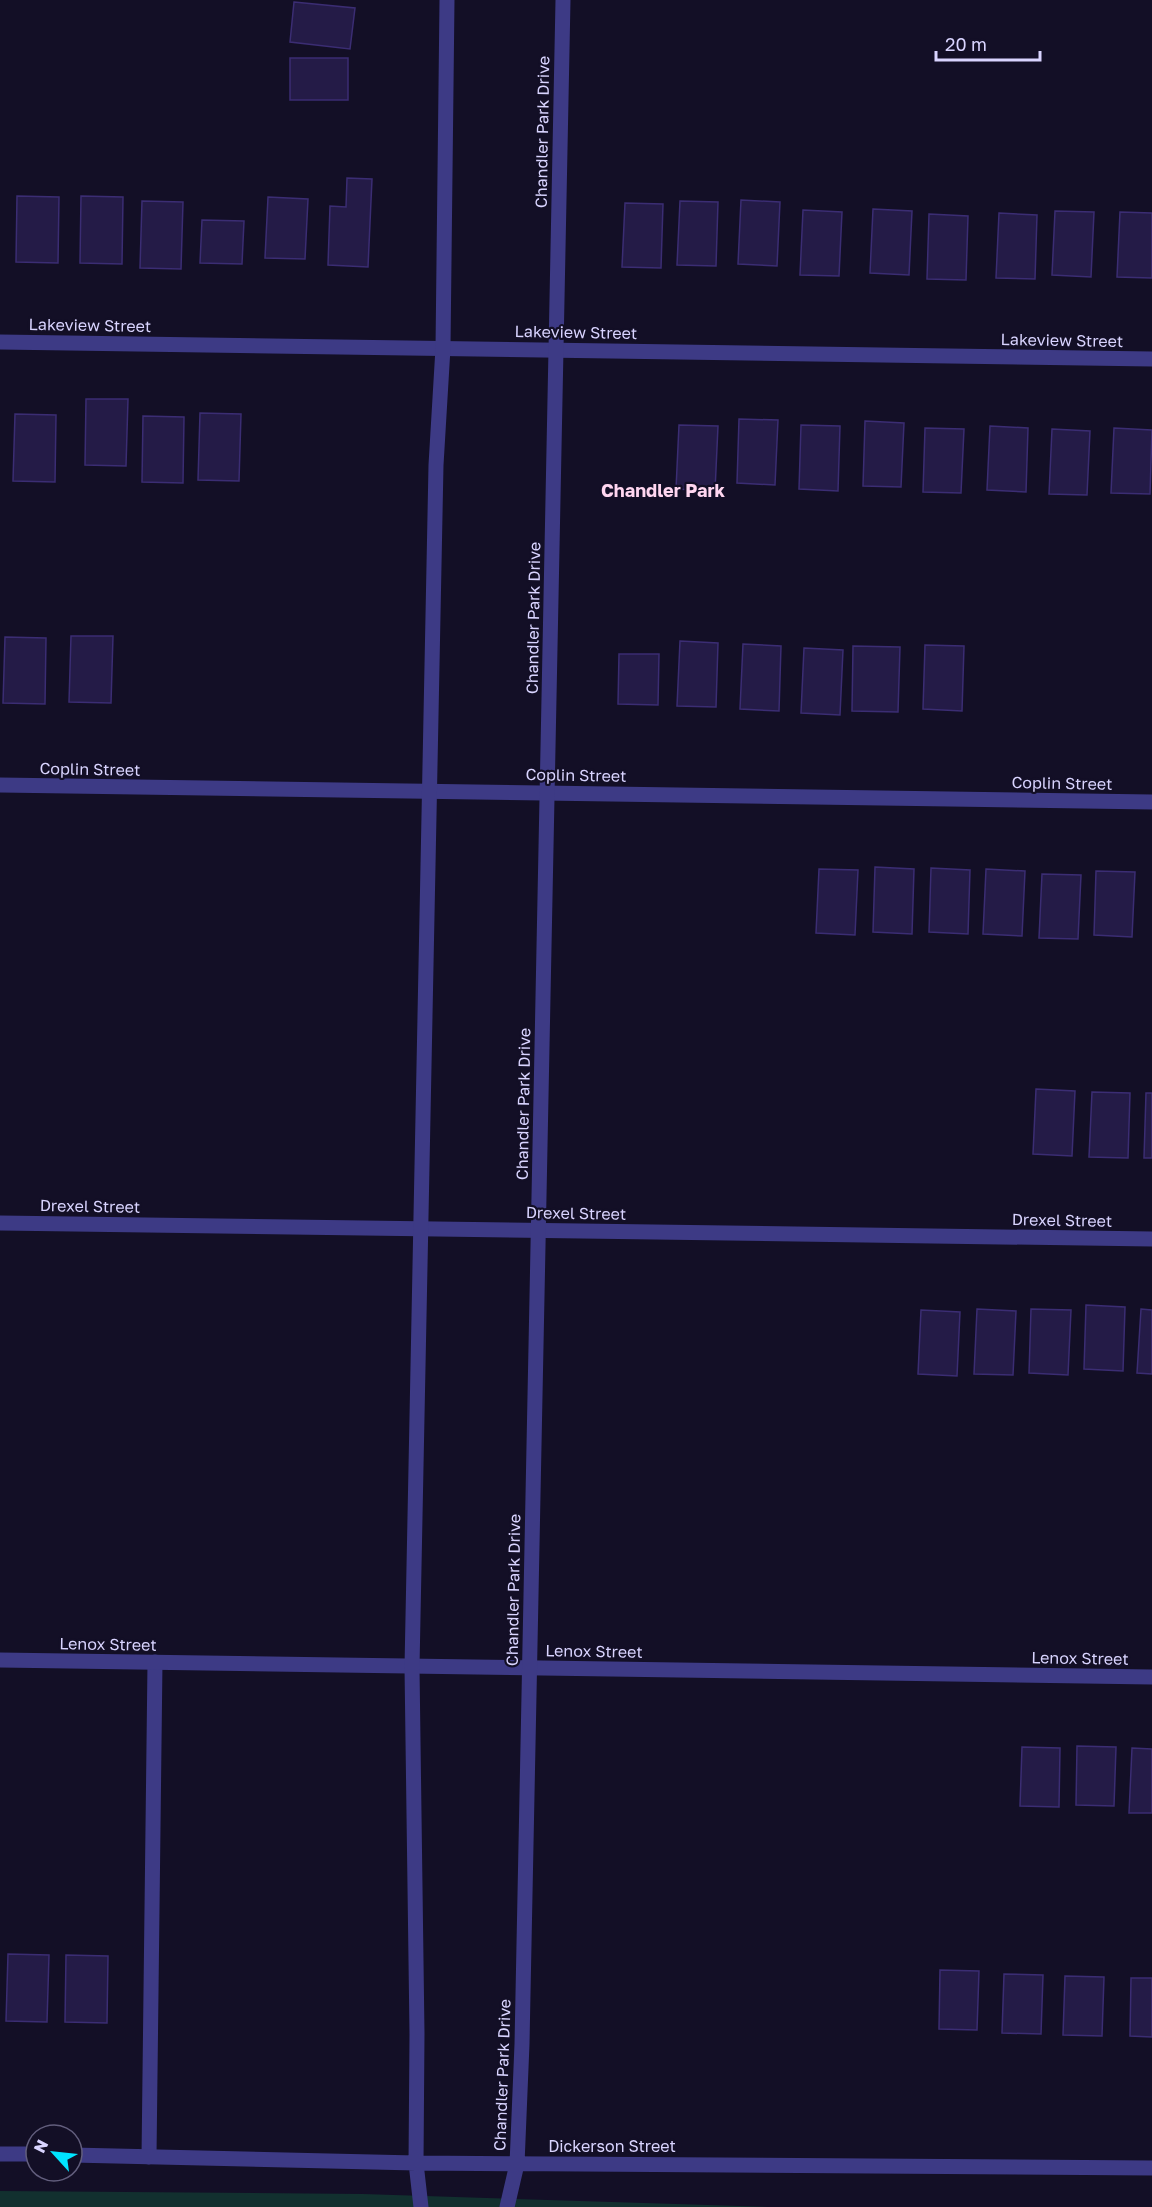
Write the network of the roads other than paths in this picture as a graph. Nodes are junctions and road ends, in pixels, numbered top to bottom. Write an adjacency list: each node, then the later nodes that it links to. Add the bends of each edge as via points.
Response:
1 (447, 0): 4 (street)
2 (563, 0): 5 (street, Chandler Park Drive)
3 (0, 342): 4 (street, Lakeview Street)
4 (442, 348): 5 (street, Lakeview Street); 8 (street)
5 (556, 350): 6 (street, Lakeview Street); 9 (street, Chandler Park Drive)
6 (1152, 359)
7 (0, 785): 8 (street, Coplin Street)
8 (430, 792): 9 (street, Coplin Street); 12 (street)
9 (547, 793): 10 (street, Coplin Street); 13 (street, Chandler Park Drive)
10 (1152, 802)
11 (0, 1223): 12 (street, Drexel Street)
12 (421, 1229): 13 (street, Drexel Street); 17 (street)
13 (538, 1230): 14 (street, Drexel Street); 18 (street, Chandler Park Drive)
14 (1152, 1239)
15 (0, 1660): 16 (street, Lenox Street)
16 (155, 1662): 17 (street, Lenox Street); 23 (street)
17 (412, 1667): 18 (street, Lenox Street); 24 (street)
18 (530, 1668): 19 (street, Lenox Street); 25 (street, Chandler Park Drive)
19 (1152, 1677)
20 (0, 2154): 21 (street)
21 (24, 2154)
22 (84, 2155): 23 (street, Dickerson Street)
23 (149, 2157): 24 (street, Dickerson Street)
24 (416, 2163): 25 (street, Dickerson Street); 27 (street)
25 (517, 2164): 26 (street, Dickerson Street); 28 (street, Chandler Park Drive)
26 (1152, 2168)
27 (421, 2207)
28 (507, 2207)

